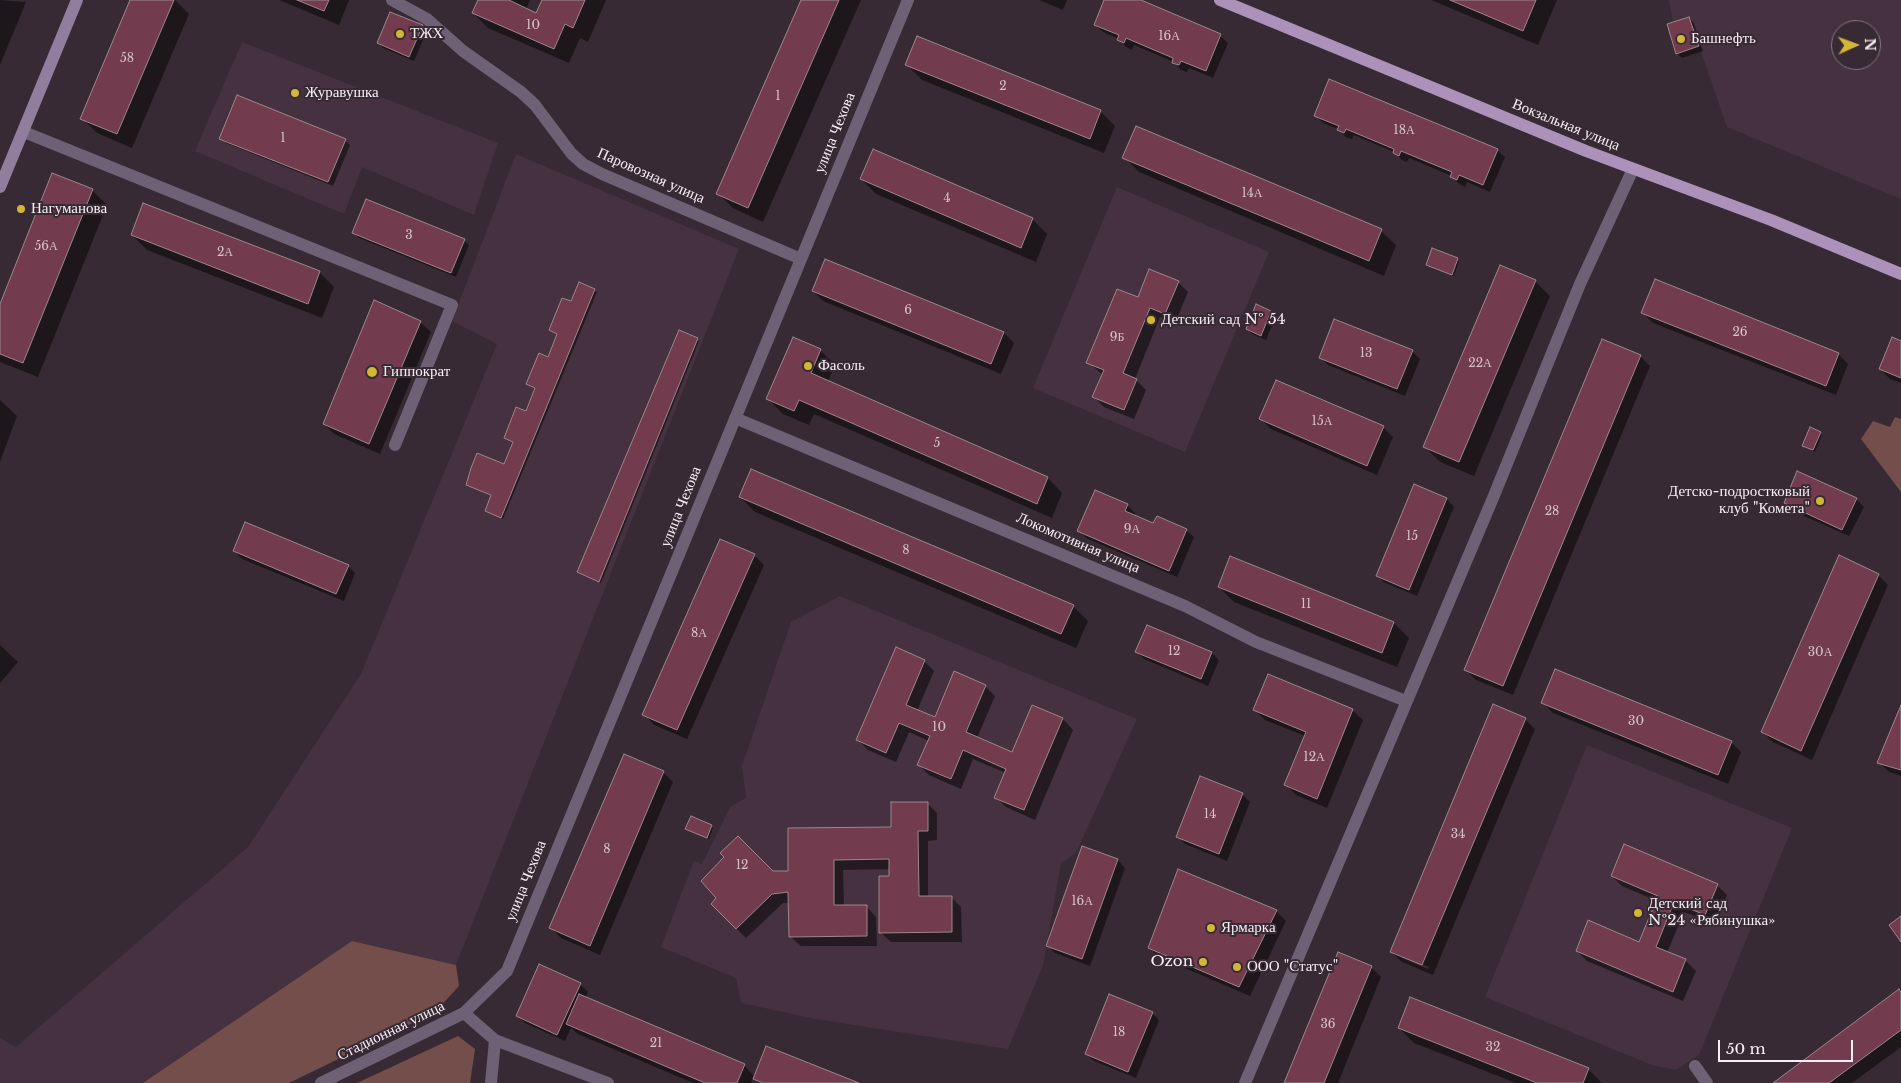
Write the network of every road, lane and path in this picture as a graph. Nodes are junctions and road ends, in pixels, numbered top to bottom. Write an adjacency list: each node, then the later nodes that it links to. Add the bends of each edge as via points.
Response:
1 (77, 0): 5 (street)
2 (392, 0): 8 (street, Паровозная улица, via 427,19 463,51 521,92 583,164)
3 (908, 0): 8 (street, улица Чехова)
4 (1220, 0): 6 (main road, Вокзальная улица)
5 (24, 132): 7 (street); 11 (street, via 452,304)
6 (1633, 169): 9 (main road, Вокзальная улица, via 1771,220); 12 (street, via 1580,284)
7 (0, 188)
8 (801, 259): 10 (street, улица Чехова)
9 (1901, 274)
10 (735, 418): 12 (street, Локомотивная улица, via 1185,606 1256,642); 13 (street, улица Чехова, via 506,971)
11 (395, 445)
12 (1406, 701): 19 (street)
13 (464, 1013): 14 (street, Стадионная улица); 16 (street, Стадионная улица)
14 (495, 1040): 17 (street); 18 (street, Стадионная улица)
15 (1695, 1066): 20 (street)
16 (321, 1083)
17 (491, 1083)
18 (608, 1083)
19 (1245, 1083)
20 (1707, 1083)

